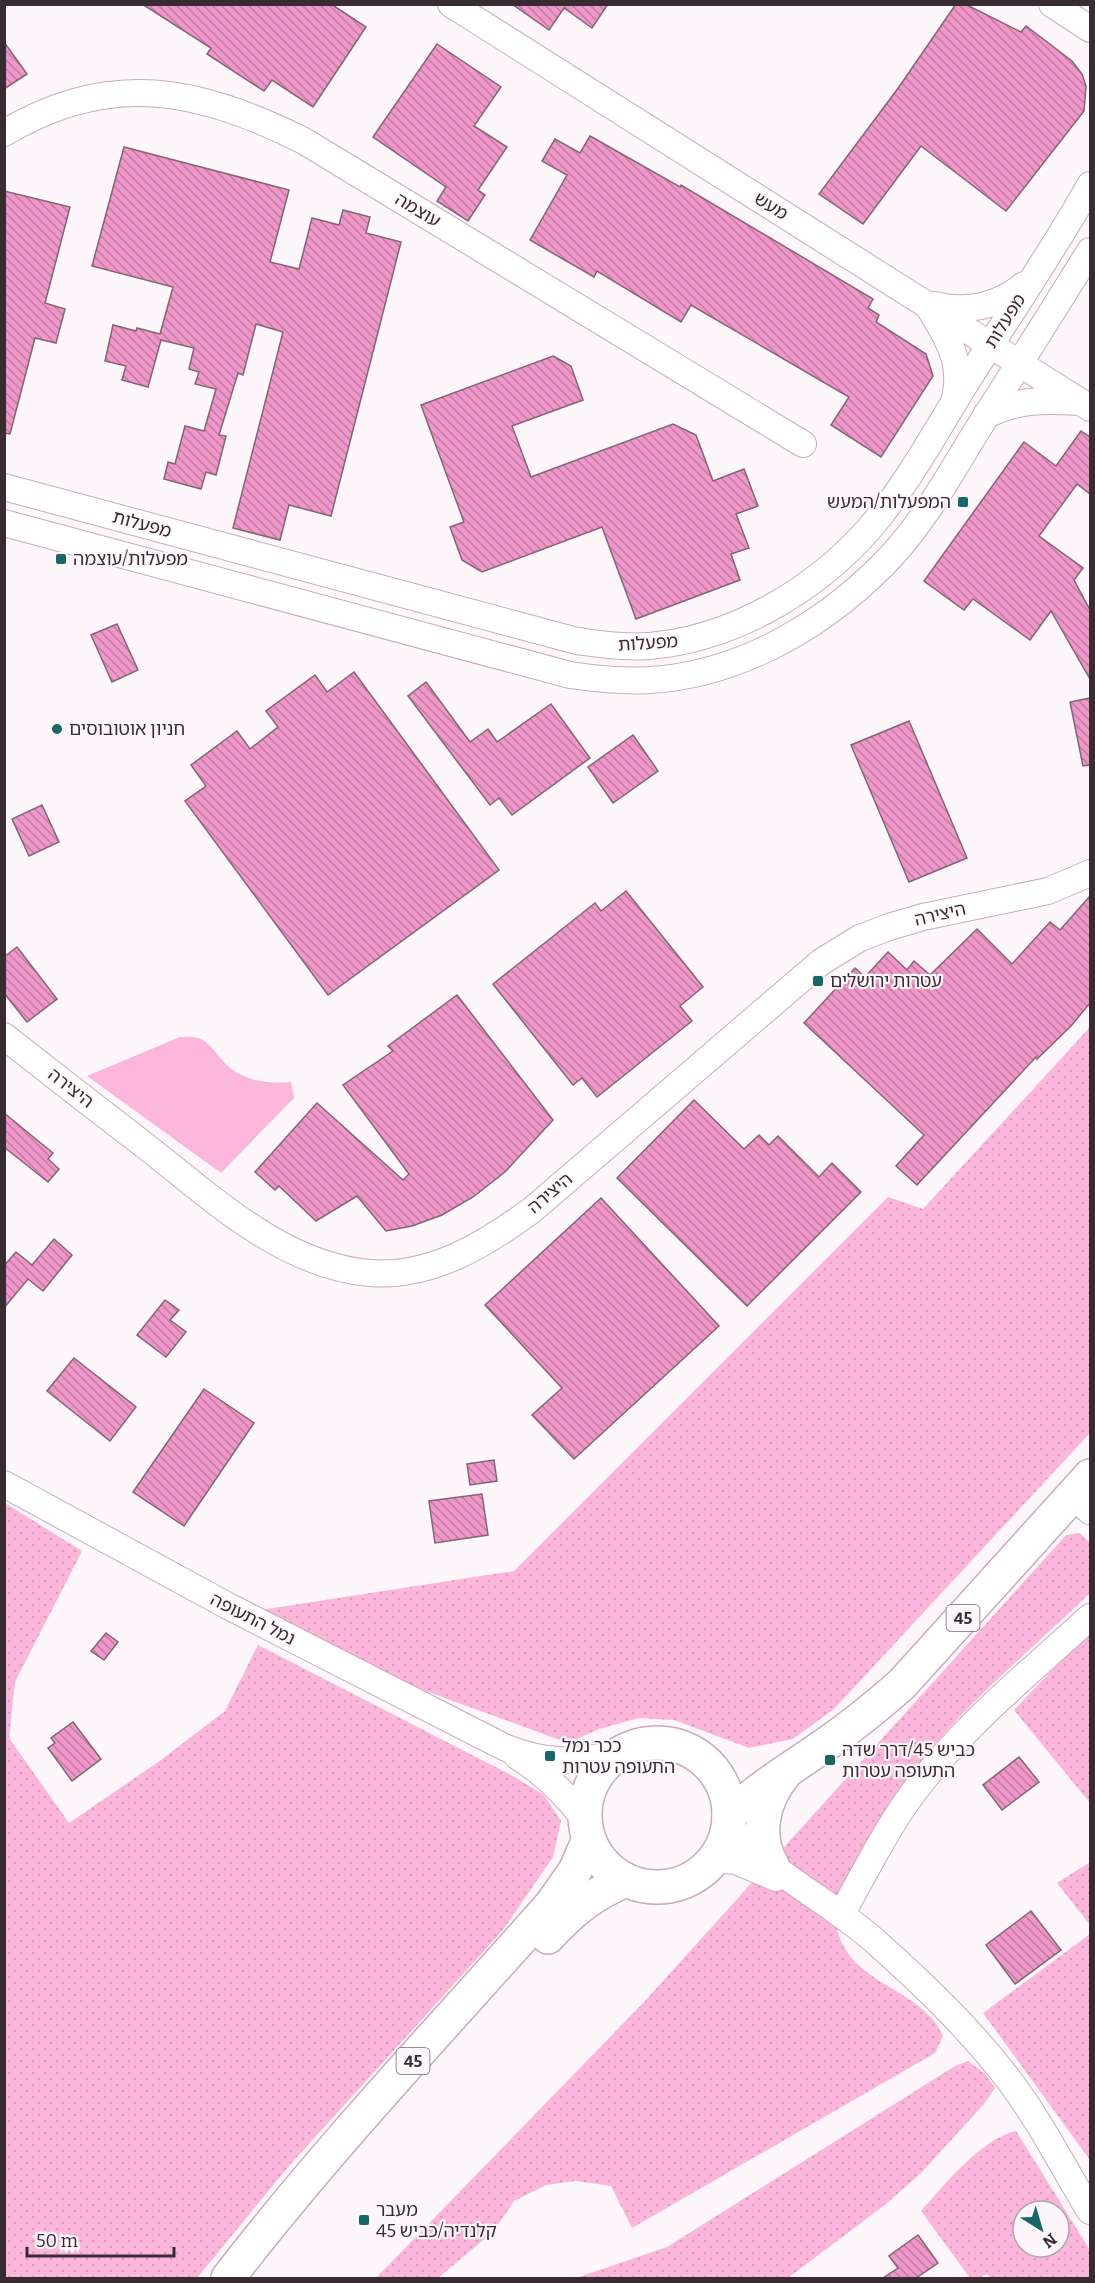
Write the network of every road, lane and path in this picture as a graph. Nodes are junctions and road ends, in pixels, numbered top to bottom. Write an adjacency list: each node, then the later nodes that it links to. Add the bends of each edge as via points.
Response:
1 (451, 4): 8 (street, מעש)
2 (1052, 4): 3 (street)
3 (1090, 29)
4 (4, 133): 14 (street, עוצמה, via 67,103 126,93 188,97 266,122 304,141)
5 (1090, 185): 7 (street, מפעלות)
6 (1090, 251): 10 (street, מפעלות)
7 (1032, 278): 8 (street, via 1003,299 981,307 961,309); 9 (street, מפעלות)
8 (926, 303): 9 (street, מעש); 11 (street, via 952,352 958,374)
9 (991, 344): 10 (street, מעש); 11 (street, מפעלות)
10 (1020, 363): 12 (street, מעש); 13 (street, מפעלות)
11 (955, 399): 15 (street, מפעלות, via 887,506 862,536 815,578 750,618 713,633 650,646 577,641)
12 (1086, 405): 13 (street, via 1028,400)
13 (986, 416): 16 (street, מפעלות, via 902,543 836,606 803,629 740,660 652,681 570,675)
14 (803, 444)
15 (4, 487)
16 (4, 523)
17 (1090, 873): 18 (street, היצירה, via 1048,891 923,917 860,938 821,962 500,1234 468,1252 405,1272 371,1273 332,1266 298,1254 263,1234)
18 (4, 1036)
19 (4, 1484): 22 (street, נמל התעופה, via 228,1606)
20 (1085, 1494): 24 (highway, 45, via 903,1684 844,1731)
21 (1090, 1617): 32 (street, via 945,1754 885,1834)
22 (504, 1748): 23 (street, נמל התעופה, via 570,1762); 27 (street, נמל התעופה, via 541,1773 568,1798)
23 (619, 1754): 25 (highway, 45, via 638,1745 670,1744 700,1757); 27 (highway, 45, via 592,1782 586,1801)
24 (792, 1765): 25 (highway, 45, via 755,1774); 26 (highway, 45); 29 (highway, via 772,1790 763,1820 764,1845)
25 (715, 1772): 26 (highway, 45, via 727,1797)
26 (729, 1820): 28 (highway, 45, via 722,1846); 29 (street, via 748,1845)
27 (587, 1830): 30 (highway, 45, via 603,1863); 34 (highway, 45, via 574,1871 551,1905 324,2161)
28 (713, 1859): 30 (highway, 45, via 693,1877 669,1886 651,1887); 31 (street, via 735,1861)
29 (772, 1865): 31 (street)
30 (626, 1880): 35 (highway, 45, via 588,1899 565,1918 339,2169)
31 (806, 1892): 32 (street)
32 (841, 1915): 33 (street, via 875,1941 981,2046 1009,2080)
33 (1090, 2211)
34 (228, 2278)
35 (253, 2278)

